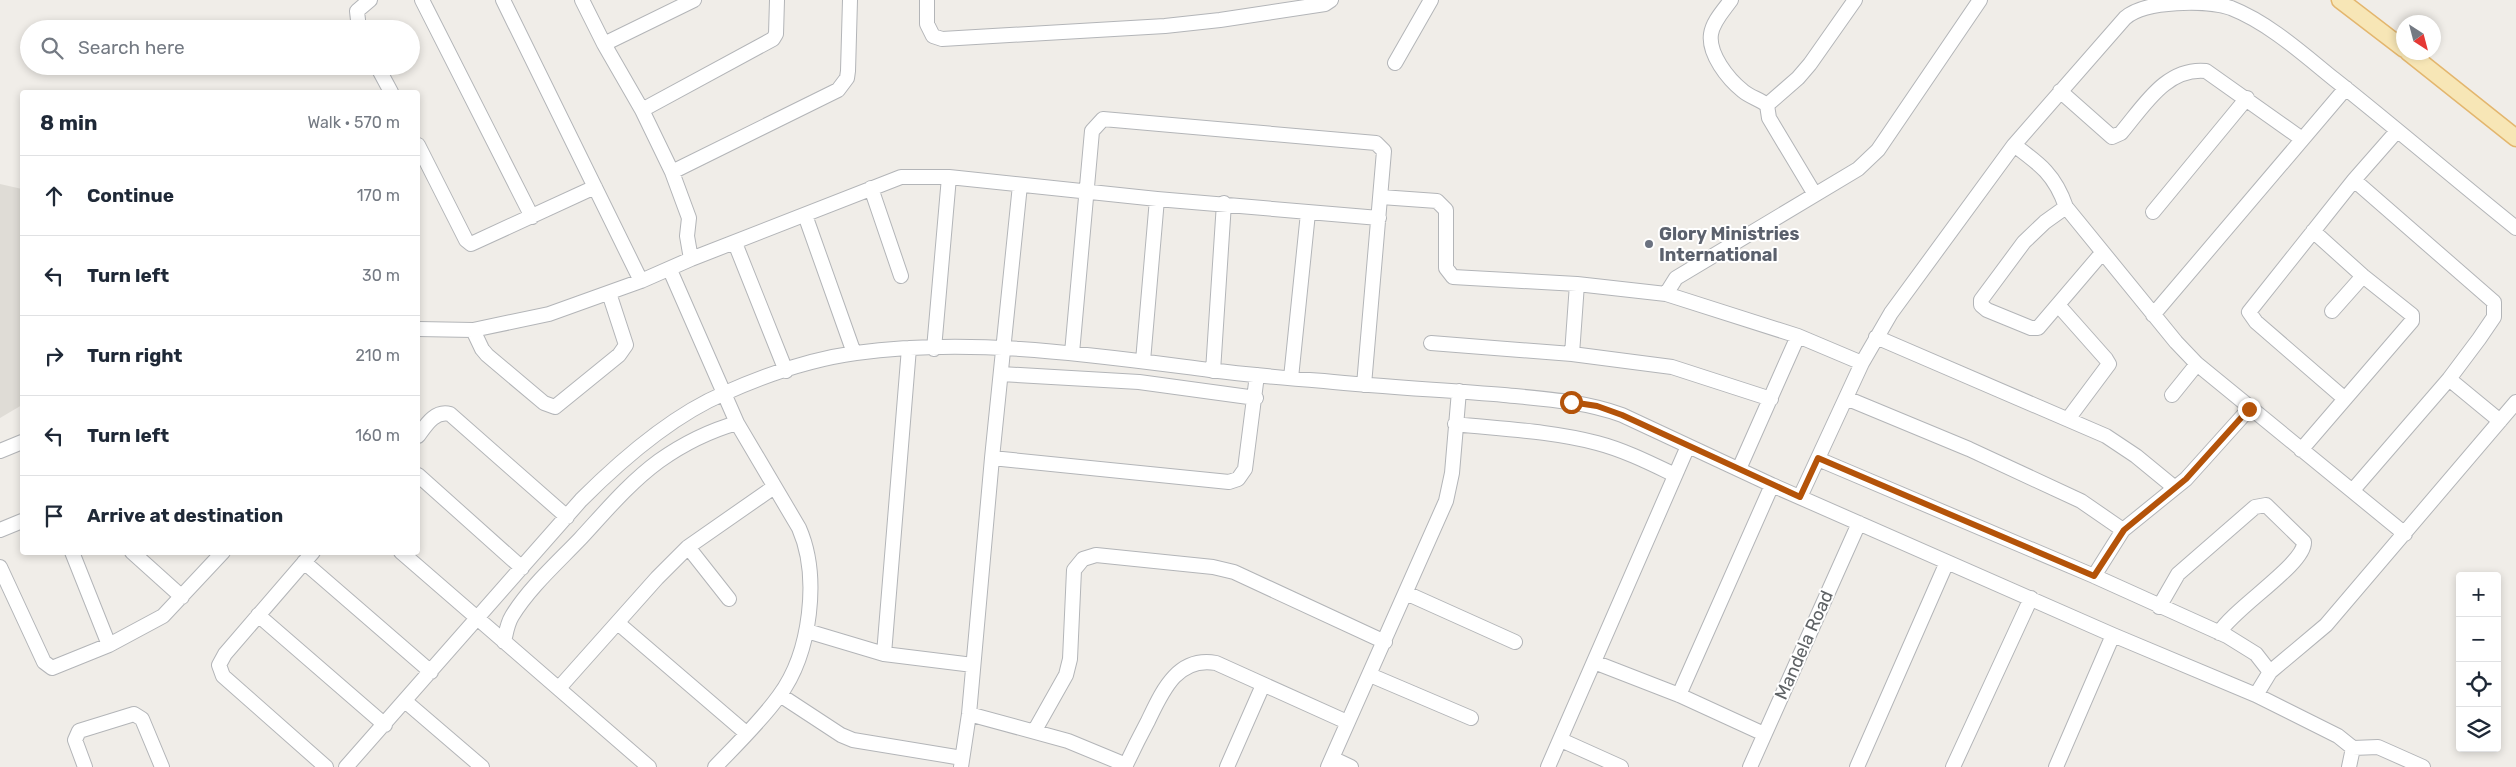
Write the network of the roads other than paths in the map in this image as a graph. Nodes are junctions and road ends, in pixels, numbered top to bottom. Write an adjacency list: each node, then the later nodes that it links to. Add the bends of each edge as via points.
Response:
1 (370, 0): 15 (street, via 357,11)
2 (422, 0): 47 (street)
3 (502, 0): 36 (street)
4 (582, 0): 17 (street)
5 (694, 0): 17 (street)
6 (777, 0): 26 (street, via 776,34 773,38)
7 (850, 0): 32 (street, via 847,78 838,90)
8 (927, 0): 9 (street, via 926,24 933,36 942,39 1115,30 1220,20 1325,4)
9 (1331, 0)
10 (1431, 0): 19 (street)
11 (1731, 0): 25 (street, via 1715,22 1711,44 1730,78 1744,92)
12 (1855, 0): 25 (street, via 1810,64)
13 (1980, 0): 39 (street, via 1878,150 1858,169)
14 (2340, 0): 16 (main road)
15 (358, 20)
16 (2396, 43)
17 (604, 44): 26 (street)
18 (2418, 60): 29 (main road)
19 (1395, 63)
20 (382, 75): 22 (street)
21 (2346, 88): 23 (street, via 2243,13 2222,5 2199,2 2153,6 2130,14); 27 (street); 28 (street)
22 (390, 90)
23 (2060, 92): 24 (street, via 2112,137 2121,133 2164,83 2188,71 2206,70); 30 (street)
24 (2246, 98): 28 (street); 45 (street)
25 (1767, 104): 39 (street, via 1769,118)
26 (642, 110): 32 (street)
27 (2397, 131): 34 (street); 49 (street)
28 (2302, 138): 63 (street)
29 (2516, 138)
30 (2014, 145): 43 (street, via 2049,173); 67 (street, via 1944,236)
31 (420, 149): 47 (street, via 469,244)
32 (672, 172): 53 (street, via 689,218 687,236)
33 (949, 177): 35 (street); 37 (street, via 901,177); 71 (street)
34 (2354, 180): 50 (street); 83 (street, via 2494,302 2495,313 2491,322)
35 (1020, 185): 38 (street); 70 (street)
36 (595, 187): 47 (street); 57 (street)
37 (871, 188): 46 (street); 55 (street)
38 (1085, 192): 40 (street, via 1092,131 1103,119 1109,119 1376,142 1384,150); 41 (street); 72 (street)
39 (1814, 193): 60 (street, via 1676,278)
40 (1380, 197): 48 (street); 58 (street, via 1437,201 1444,206 1446,268 1453,277)
41 (1157, 199): 42 (street); 75 (street)
42 (1224, 203): 44 (street); 79 (street)
43 (2066, 207): 52 (street); 61 (street, via 2024,242 1979,303 1987,310 2035,329)
44 (1308, 212): 48 (street); 82 (street)
45 (2153, 212)
46 (806, 215): 51 (street); 73 (street)
47 (532, 217)
48 (1379, 218): 84 (street)
49 (2516, 228)
50 (2313, 231): 56 (street); 91 (street, via 2249,315)
51 (735, 243): 53 (street); 78 (street)
52 (2102, 253): 61 (street); 63 (street)
53 (691, 259): 54 (street)
54 (670, 270): 57 (street); 86 (street)
55 (901, 276)
56 (2363, 276): 62 (street); 91 (street, via 2412,315 2412,321)
57 (641, 281): 59 (street)
58 (1577, 284): 60 (street); 74 (street)
59 (609, 293): 65 (street, via 549,314); 65 (street, via 626,345 619,355 555,407 544,403 487,354)
60 (1666, 294): 66 (street)
61 (2059, 306): 94 (street, via 2109,364)
62 (2332, 312)
63 (2153, 315): 77 (street)
64 (420, 330): 65 (street)
65 (473, 330)
66 (1798, 336): 76 (street); 90 (street)
67 (1876, 337): 76 (street); 94 (street)
68 (1430, 343): 74 (street)
69 (909, 348): 71 (street); 73 (street); 144 (street)
70 (1004, 348): 71 (street); 72 (street); 80 (street)
71 (934, 349)
72 (1072, 353): 75 (street)
73 (854, 354): 78 (street)
74 (1572, 354): 90 (street, via 1672,367)
75 (1144, 361): 79 (street)
76 (1862, 363): 89 (street)
77 (2197, 364): 87 (street); 93 (street)
78 (786, 371): 86 (street)
79 (1213, 371): 81 (street)
80 (1001, 374): 88 (street, via 1139,382); 103 (street)
81 (1257, 375): 82 (street); 88 (street)
82 (1291, 378): 84 (street)
83 (2449, 379): 95 (street); 111 (street)
84 (1364, 385): 85 (street)
85 (1459, 391): 97 (street); 100 (street, via 1597,406)
86 (723, 393): 96 (street); 113 (street, via 654,437 614,468)
87 (2172, 395)
88 (1256, 398): 103 (street, via 1245,469 1238,479 1229,482)
89 (1846, 398): 104 (street); 117 (street, via 2081,501)
90 (1771, 399): 105 (street)
91 (2345, 399): 101 (street)
92 (2516, 402): 95 (street)
93 (2249, 409): 101 (street); 110 (street)
94 (2068, 419): 110 (street, via 2122,446)
95 (2500, 421): 118 (street)
96 (738, 422): 109 (street); 140 (street, via 711,431 682,447 659,461 628,488 517,610 507,627)
97 (1455, 424): 106 (street, via 1597,443); 129 (street, via 1450,489)
98 (420, 434): 113 (street, via 438,415 450,414)
99 (20, 443): 102 (street)
100 (1688, 446): 105 (street); 106 (street)
101 (2301, 450): 111 (street)
102 (0, 451)
103 (992, 458): 146 (street)
104 (1818, 458): 112 (street); 128 (street)
105 (1740, 468): 108 (street)
106 (1675, 476): 145 (street)
107 (420, 477): 127 (street)
108 (1772, 485): 112 (street); 152 (street)
109 (774, 487): 119 (street); 137 (street, via 799,528 808,556)
110 (2176, 488): 117 (street)
111 (2353, 490): 118 (street)
112 (1800, 497): 115 (street)
113 (567, 517): 127 (street)
114 (20, 522): 116 (street)
115 (1859, 523): 125 (street); 162 (street, Mandela Road)
116 (0, 530)
117 (2124, 530): 128 (street)
118 (2405, 534): 148 (street, via 2326,625)
119 (688, 548): 132 (street); 136 (street, via 657,578)
120 (73, 555): 143 (street)
121 (135, 555): 130 (street)
122 (220, 555): 130 (street)
123 (404, 555): 135 (street)
124 (308, 557): 134 (street); 147 (street)
125 (1947, 562): 131 (street); 180 (street)
126 (0, 567): 143 (street, via 47,666 55,668)
127 (522, 568): 135 (street)
128 (2094, 576): 133 (street)
129 (1406, 593): 141 (street); 142 (street)
130 (182, 597): 143 (street, via 157,620)
131 (2030, 598): 139 (street); 181 (street)
132 (729, 599)
133 (2159, 607): 138 (street); 138 (street, via 2178,574 2192,559 2255,507 2266,505 2304,542 2304,546 2293,563 2238,611)
134 (258, 615): 159 (street); 170 (street, via 225,654 220,670)
135 (477, 620): 140 (street); 147 (street)
136 (619, 624): 151 (street); 161 (street)
137 (807, 631): 144 (street); 153 (street)
138 (2219, 633): 148 (street, via 2256,654)
139 (2113, 635): 154 (street); 182 (street)
140 (504, 642): 151 (street)
141 (1385, 642): 149 (street); 160 (street, via 1234,572 1096,555 1083,559 1074,570 1070,659 1066,675)
142 (1515, 642)
143 (109, 644)
144 (884, 654): 146 (street)
145 (1594, 662): 152 (street); 163 (street)
146 (973, 665): 156 (street)
147 (431, 672): 155 (street)
148 (2270, 672): 154 (street)
149 (1370, 675): 157 (street); 158 (street)
150 (1263, 685): 158 (street); 167 (street, via 1216,663 1199,663 1182,669 1166,684); 175 (street)
151 (559, 688): 173 (street)
152 (1679, 694): 162 (street)
153 (780, 695): 161 (street); 165 (street, via 853,740)
154 (2256, 695): 164 (street, via 2338,736)
155 (405, 701): 159 (street); 172 (street)
156 (969, 714): 160 (street); 165 (street)
157 (1471, 718)
158 (1347, 722): 166 (street)
159 (385, 724): 171 (street)
160 (1036, 730): 167 (street)
161 (746, 734): 174 (street)
162 (1764, 734): 179 (street, Mandela Road)
163 (1561, 740): 177 (street); 178 (street)
164 (2353, 748): 183 (street); 184 (street, via 2378,747)
165 (962, 762)
166 (1330, 762): 176 (street)
167 (1126, 766)
168 (85, 767): 169 (street, via 75,740 78,731 134,714 142,719)
169 (162, 767)
170 (326, 767)
171 (346, 767)
172 (482, 767)
173 (649, 767)
174 (715, 767)
175 (1227, 767)
176 (1351, 767)
177 (1548, 767)
178 (1620, 767)
179 (1750, 767)
180 (1857, 767)
181 (1953, 767)
182 (2056, 767)
183 (2350, 767)
184 (2423, 767)

